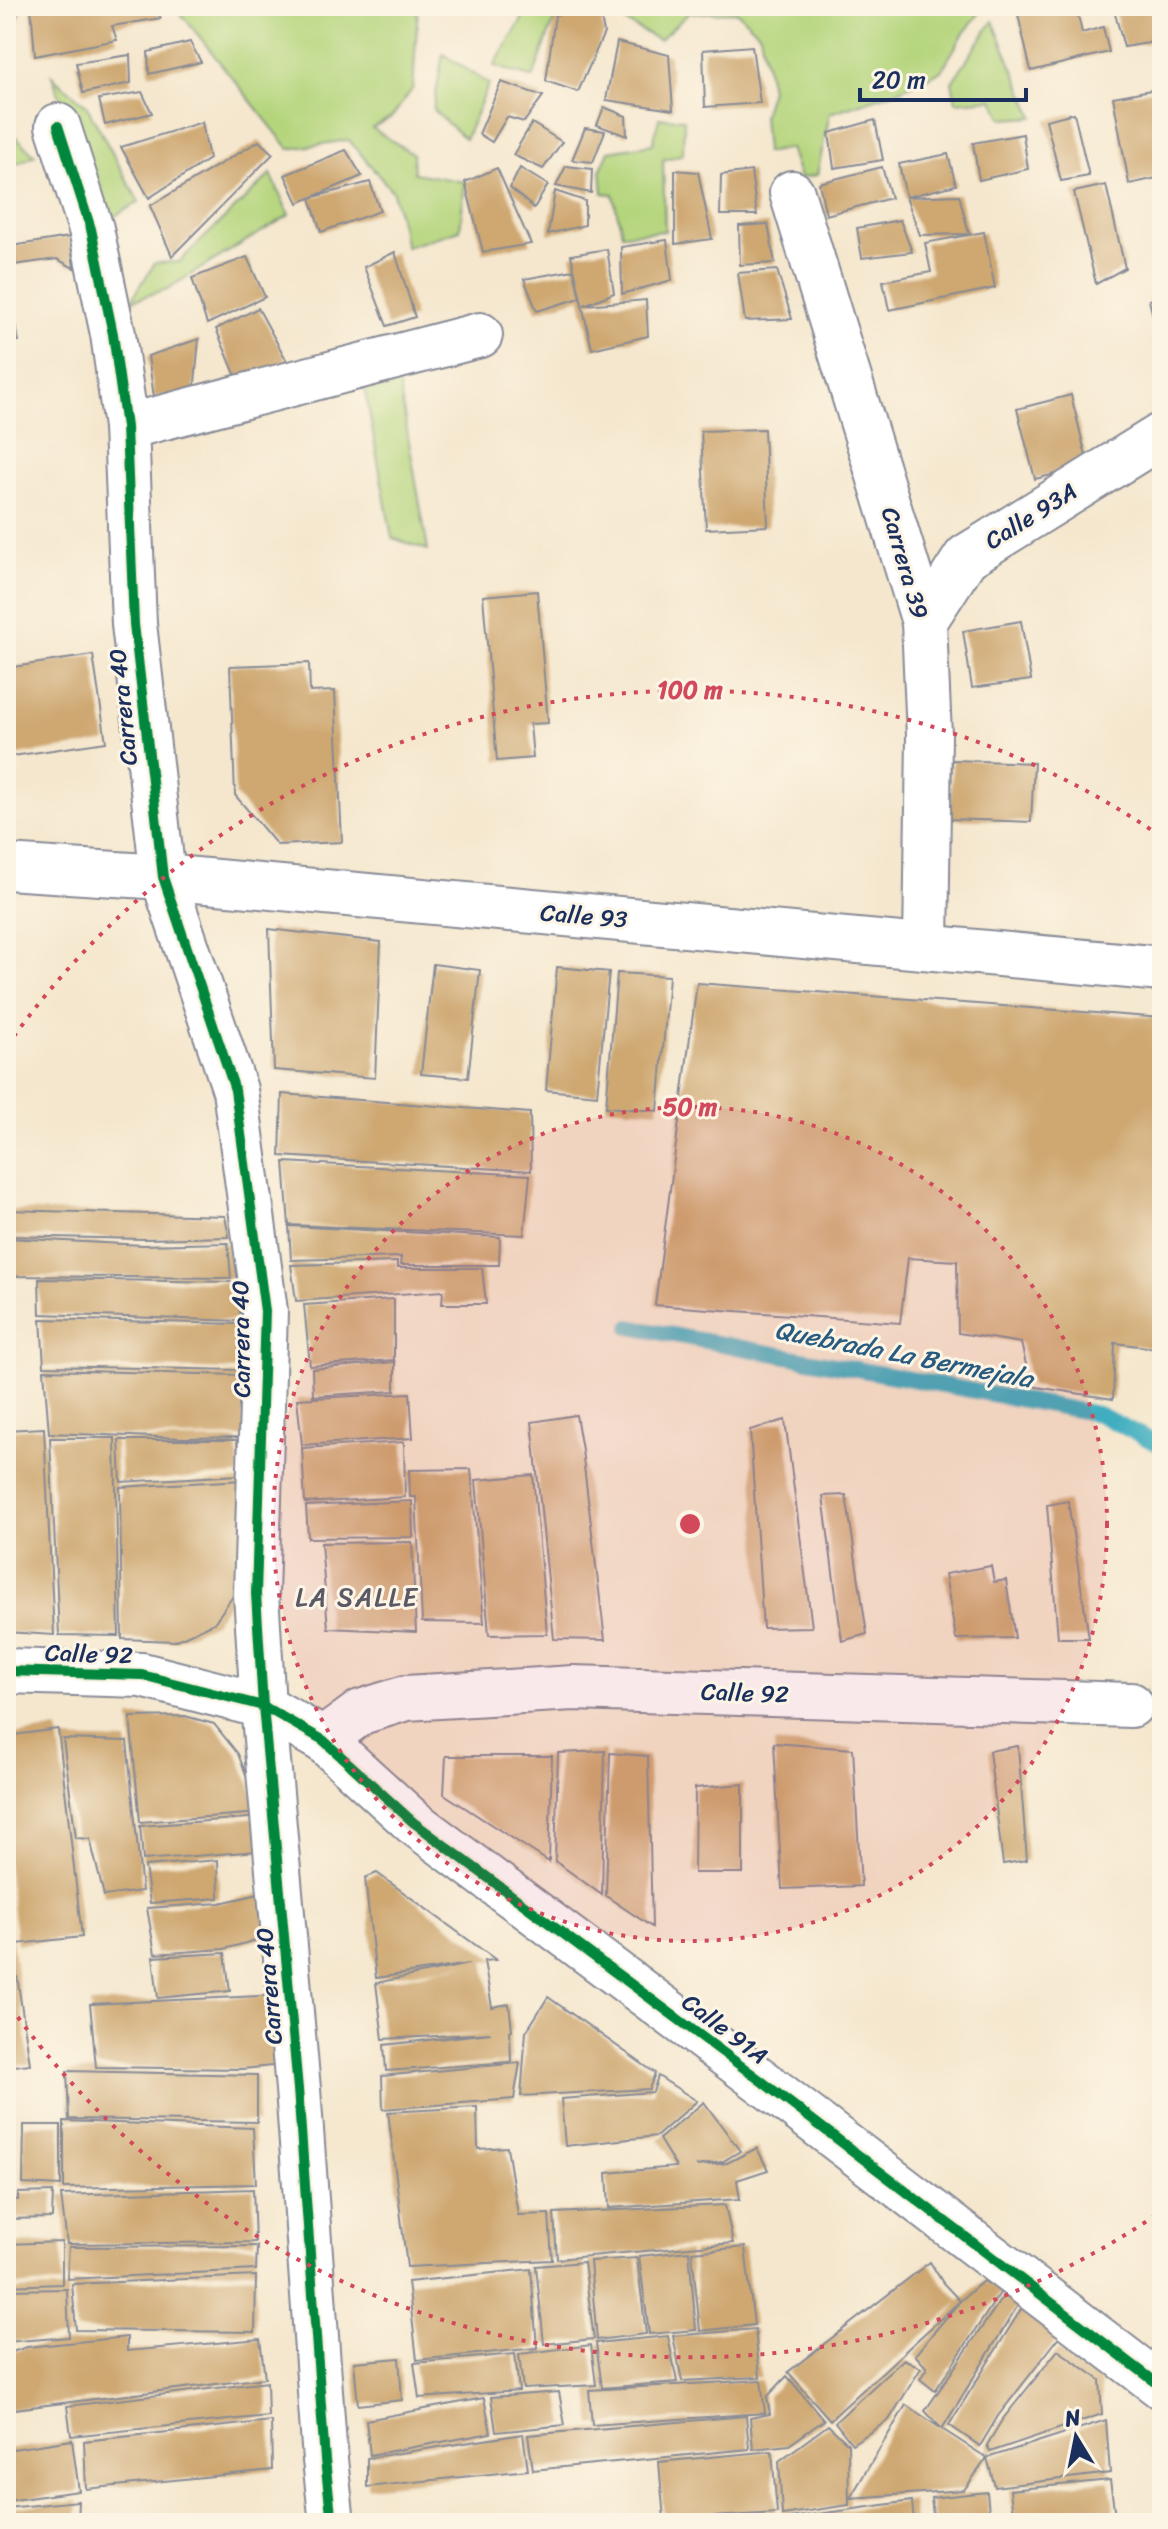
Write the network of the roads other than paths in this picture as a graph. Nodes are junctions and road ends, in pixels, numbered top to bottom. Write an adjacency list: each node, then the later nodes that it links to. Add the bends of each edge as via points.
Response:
1 (58, 126): 4 (street, Carrera 40, via 91,229)
2 (792, 193): 6 (street, Carrera 39)
3 (480, 335): 4 (street)
4 (126, 427): 8 (street, Carrera 40, via 134,624)
5 (1162, 435): 6 (street, Calle 93A, via 966,557)
6 (924, 622): 9 (street, Carrera 39, via 929,736)
7 (6, 867): 8 (street, Calle 93)
8 (163, 877): 9 (street, Calle 93); 13 (street, Carrera 40, via 235,1090 265,1311 256,1594)
9 (926, 947): 10 (street, Calle 93)
10 (1162, 969)
11 (6, 1671): 13 (street, Calle 92, via 142,1675)
12 (1131, 1705): 14 (street, Calle 92, via 573,1688 406,1698 361,1712)
13 (263, 1706): 14 (street, Calle 91A); 16 (street, Carrera 40)
14 (323, 1740): 15 (street, Calle 91A, via 413,1822)
15 (1162, 2387)
16 (332, 2523)

